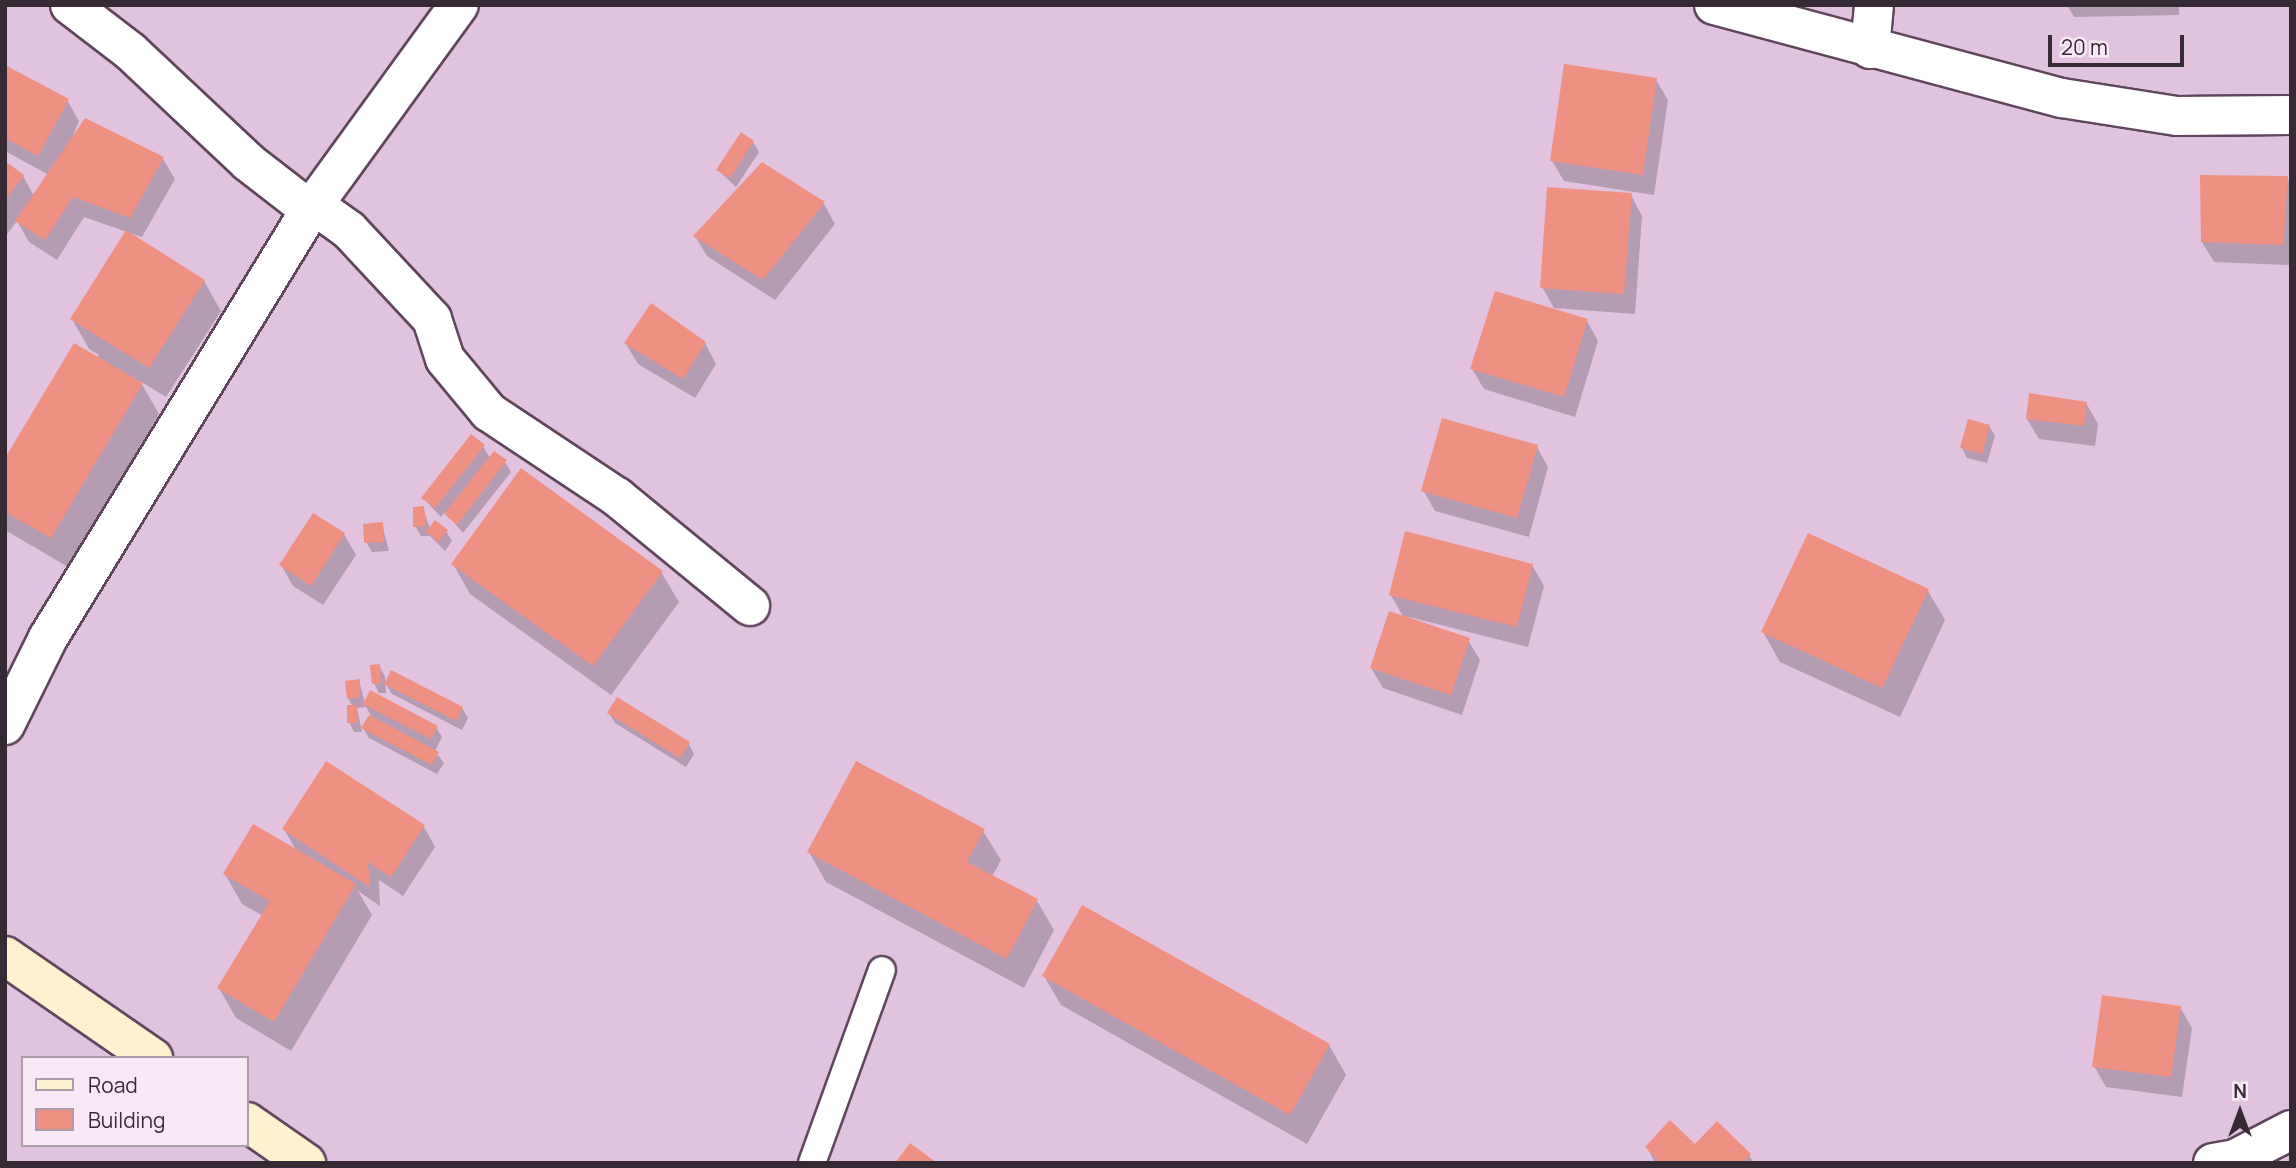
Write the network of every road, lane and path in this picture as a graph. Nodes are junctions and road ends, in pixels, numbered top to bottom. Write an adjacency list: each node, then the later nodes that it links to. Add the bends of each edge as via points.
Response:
1 (70, 5): 7 (street, via 130,51 248,162)
2 (459, 5): 7 (street)
3 (1714, 5): 5 (street)
4 (1874, 5): 5 (street)
5 (1870, 49): 6 (street, via 2062,98 2177,116)
6 (2291, 115)
7 (312, 207): 8 (street, via 349,230 432,319 444,359 489,412 617,497); 9 (street, via 48,638)
8 (750, 606)
9 (5, 725)
10 (5, 956): 12 (street)
11 (882, 970): 16 (lane)
12 (150, 1056)
13 (248, 1123): 15 (street)
14 (2291, 1130): 17 (street, via 2235,1159)
15 (306, 1163)
16 (812, 1163)
17 (2213, 1163)

